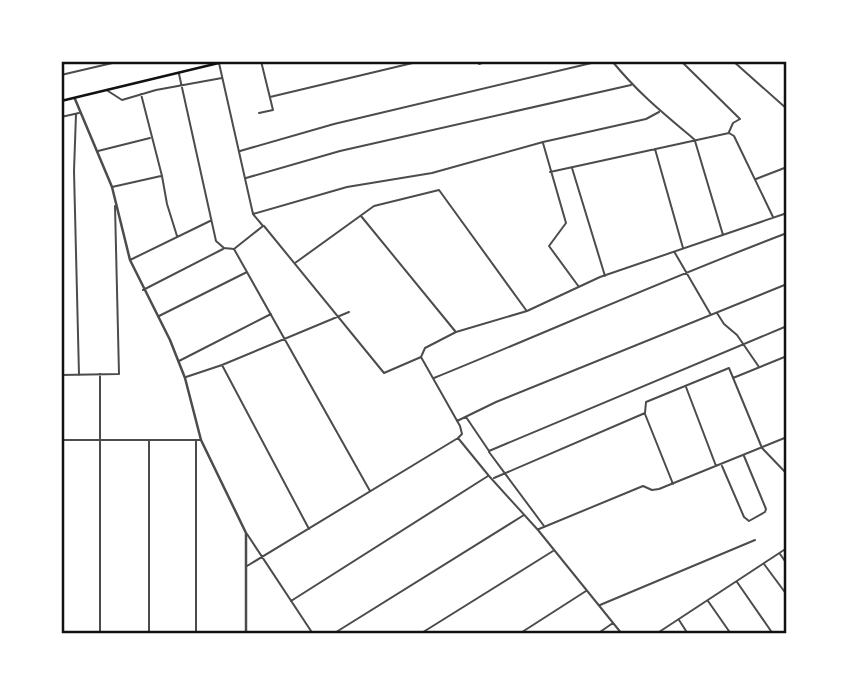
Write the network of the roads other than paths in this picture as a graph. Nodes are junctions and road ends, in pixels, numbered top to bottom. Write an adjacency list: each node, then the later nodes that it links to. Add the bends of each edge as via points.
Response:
1 (121, 61): 13 (street)
2 (225, 61): 10 (main road)
3 (261, 61): 19 (street)
4 (421, 61): 19 (street)
5 (488, 61): 11 (street)
6 (600, 61): 33 (street)
7 (612, 61): 15 (street)
8 (681, 61): 27 (street, via 740,119)
9 (733, 61): 22 (street)
10 (219, 63): 12 (main road); 14 (street)
11 (479, 64)
12 (179, 73): 16 (street); 17 (main road)
13 (61, 75)
14 (222, 78): 16 (street); 33 (street)
15 (631, 85): 23 (street); 38 (street, via 340,151)
16 (182, 87): 18 (street); 46 (street)
17 (107, 90): 18 (street, via 119,100); 20 (main road)
18 (141, 94): 28 (street)
19 (270, 97): 24 (street, via 273,110)
20 (75, 99): 21 (main road); 25 (street)
21 (61, 102)
22 (787, 109)
23 (659, 112): 29 (street); 30 (street, via 646,119)
24 (259, 113)
25 (77, 114): 26 (street); 32 (street); 80 (street)
26 (61, 117)
27 (729, 133): 29 (street); 39 (street)
28 (151, 138): 32 (street); 37 (street)
29 (695, 140): 31 (street); 49 (street)
30 (543, 142): 36 (street); 43 (street, via 432,173 347,187)
31 (655, 148): 34 (street); 53 (street)
32 (97, 151): 40 (street)
33 (239, 151): 38 (street)
34 (572, 167): 36 (street); 59 (street)
35 (787, 167): 39 (street)
36 (550, 172): 61 (street, via 566,223 549,246)
37 (162, 176): 40 (street); 50 (street)
38 (245, 178): 43 (street)
39 (755, 180): 45 (street)
40 (112, 187): 41 (street)
41 (115, 198): 55 (street); 81 (street, via 119,374)
42 (787, 213): 45 (street)
43 (253, 214): 47 (street)
44 (360, 216): 56 (street); 63 (street, via 374,206 439,190); 71 (street)
45 (773, 218): 49 (street)
46 (211, 221): 50 (street); 51 (street, via 216,241)
47 (263, 226): 52 (street); 56 (street)
48 (787, 233): 58 (street)
49 (723, 235): 53 (street)
50 (177, 236): 55 (street)
51 (223, 248): 52 (street); 62 (street)
52 (234, 249): 57 (street)
53 (683, 249): 54 (street)
54 (675, 252): 58 (street); 59 (street)
55 (130, 260): 62 (street)
56 (294, 263): 69 (street)
57 (247, 272): 66 (street); 68 (street)
58 (685, 272): 67 (street); 83 (street)
59 (605, 276): 61 (street)
60 (787, 284): 65 (street)
61 (579, 287): 63 (street)
62 (143, 290): 68 (street)
63 (527, 311): 71 (street)
64 (349, 312): 69 (street)
65 (717, 313): 67 (street); 73 (street)
66 (272, 314): 72 (street); 76 (street)
67 (712, 316): 87 (street)
68 (158, 317): 76 (street)
69 (338, 317): 72 (street); 75 (street, via 384,373)
70 (787, 326): 73 (street)
71 (456, 332): 75 (street, via 425,348)
72 (287, 340): 77 (street); 106 (street)
73 (743, 344): 78 (street); 97 (street)
74 (787, 356): 78 (street)
75 (421, 357): 83 (street)
76 (178, 361): 82 (street)
77 (222, 365): 82 (street); 109 (street)
78 (758, 367): 84 (street)
79 (61, 374): 80 (street)
80 (79, 374): 81 (street)
81 (100, 374): 92 (street)
82 (185, 378): 95 (street)
83 (434, 378): 88 (street)
84 (733, 378): 85 (street, via 729,368); 96 (street)
85 (686, 386): 86 (street, via 646,402); 100 (street)
86 (645, 413): 101 (street); 105 (street)
87 (466, 417): 88 (street); 97 (street)
88 (457, 421): 90 (street, via 462,434)
89 (787, 437): 96 (street)
90 (458, 438): 103 (street); 106 (street)
91 (61, 440): 92 (street)
92 (100, 440): 93 (street); 129 (street)
93 (149, 440): 94 (street); 130 (street)
94 (196, 440): 95 (street); 131 (street)
95 (201, 440): 111 (street)
96 (762, 448): 98 (street); 102 (street)
97 (489, 451): 101 (street)
98 (744, 455): 99 (street); 99 (street, via 766,509 749,521)
99 (721, 464): 100 (street)
100 (716, 467): 105 (street)
101 (503, 473): 104 (street); 108 (street)
102 (787, 474)
103 (489, 476): 104 (street); 124 (street)
104 (493, 480): 107 (street)
105 (673, 484): 108 (street, via 654,490 643,486)
106 (370, 492): 109 (street)
107 (524, 514): 110 (street); 134 (street)
108 (544, 527): 110 (street)
109 (309, 529): 116 (street)
110 (538, 530): 114 (street)
111 (246, 533): 116 (street); 119 (street)
112 (755, 540): 125 (street)
113 (787, 548): 115 (street)
114 (553, 551): 121 (street); 135 (street)
115 (780, 553): 117 (street); 118 (street)
116 (262, 557): 119 (street); 124 (street)
117 (764, 563): 120 (street); 122 (street)
118 (787, 564)
119 (246, 566): 132 (street)
120 (737, 581): 123 (street); 142 (street)
121 (586, 591): 125 (street); 128 (street)
122 (787, 595)
123 (708, 600): 126 (street); 141 (street)
124 (291, 601): 133 (street)
125 (599, 606): 127 (street)
126 (678, 619): 139 (street); 140 (street)
127 (613, 624): 137 (street); 138 (street)
128 (525, 632): 136 (street)
129 (100, 634)
130 (149, 634)
131 (196, 634)
132 (246, 634)
133 (313, 634)
134 (333, 634)
135 (420, 634)
136 (519, 634)
137 (597, 634)
138 (622, 634)
139 (656, 634)
140 (688, 634)
141 (731, 634)
142 (773, 634)

